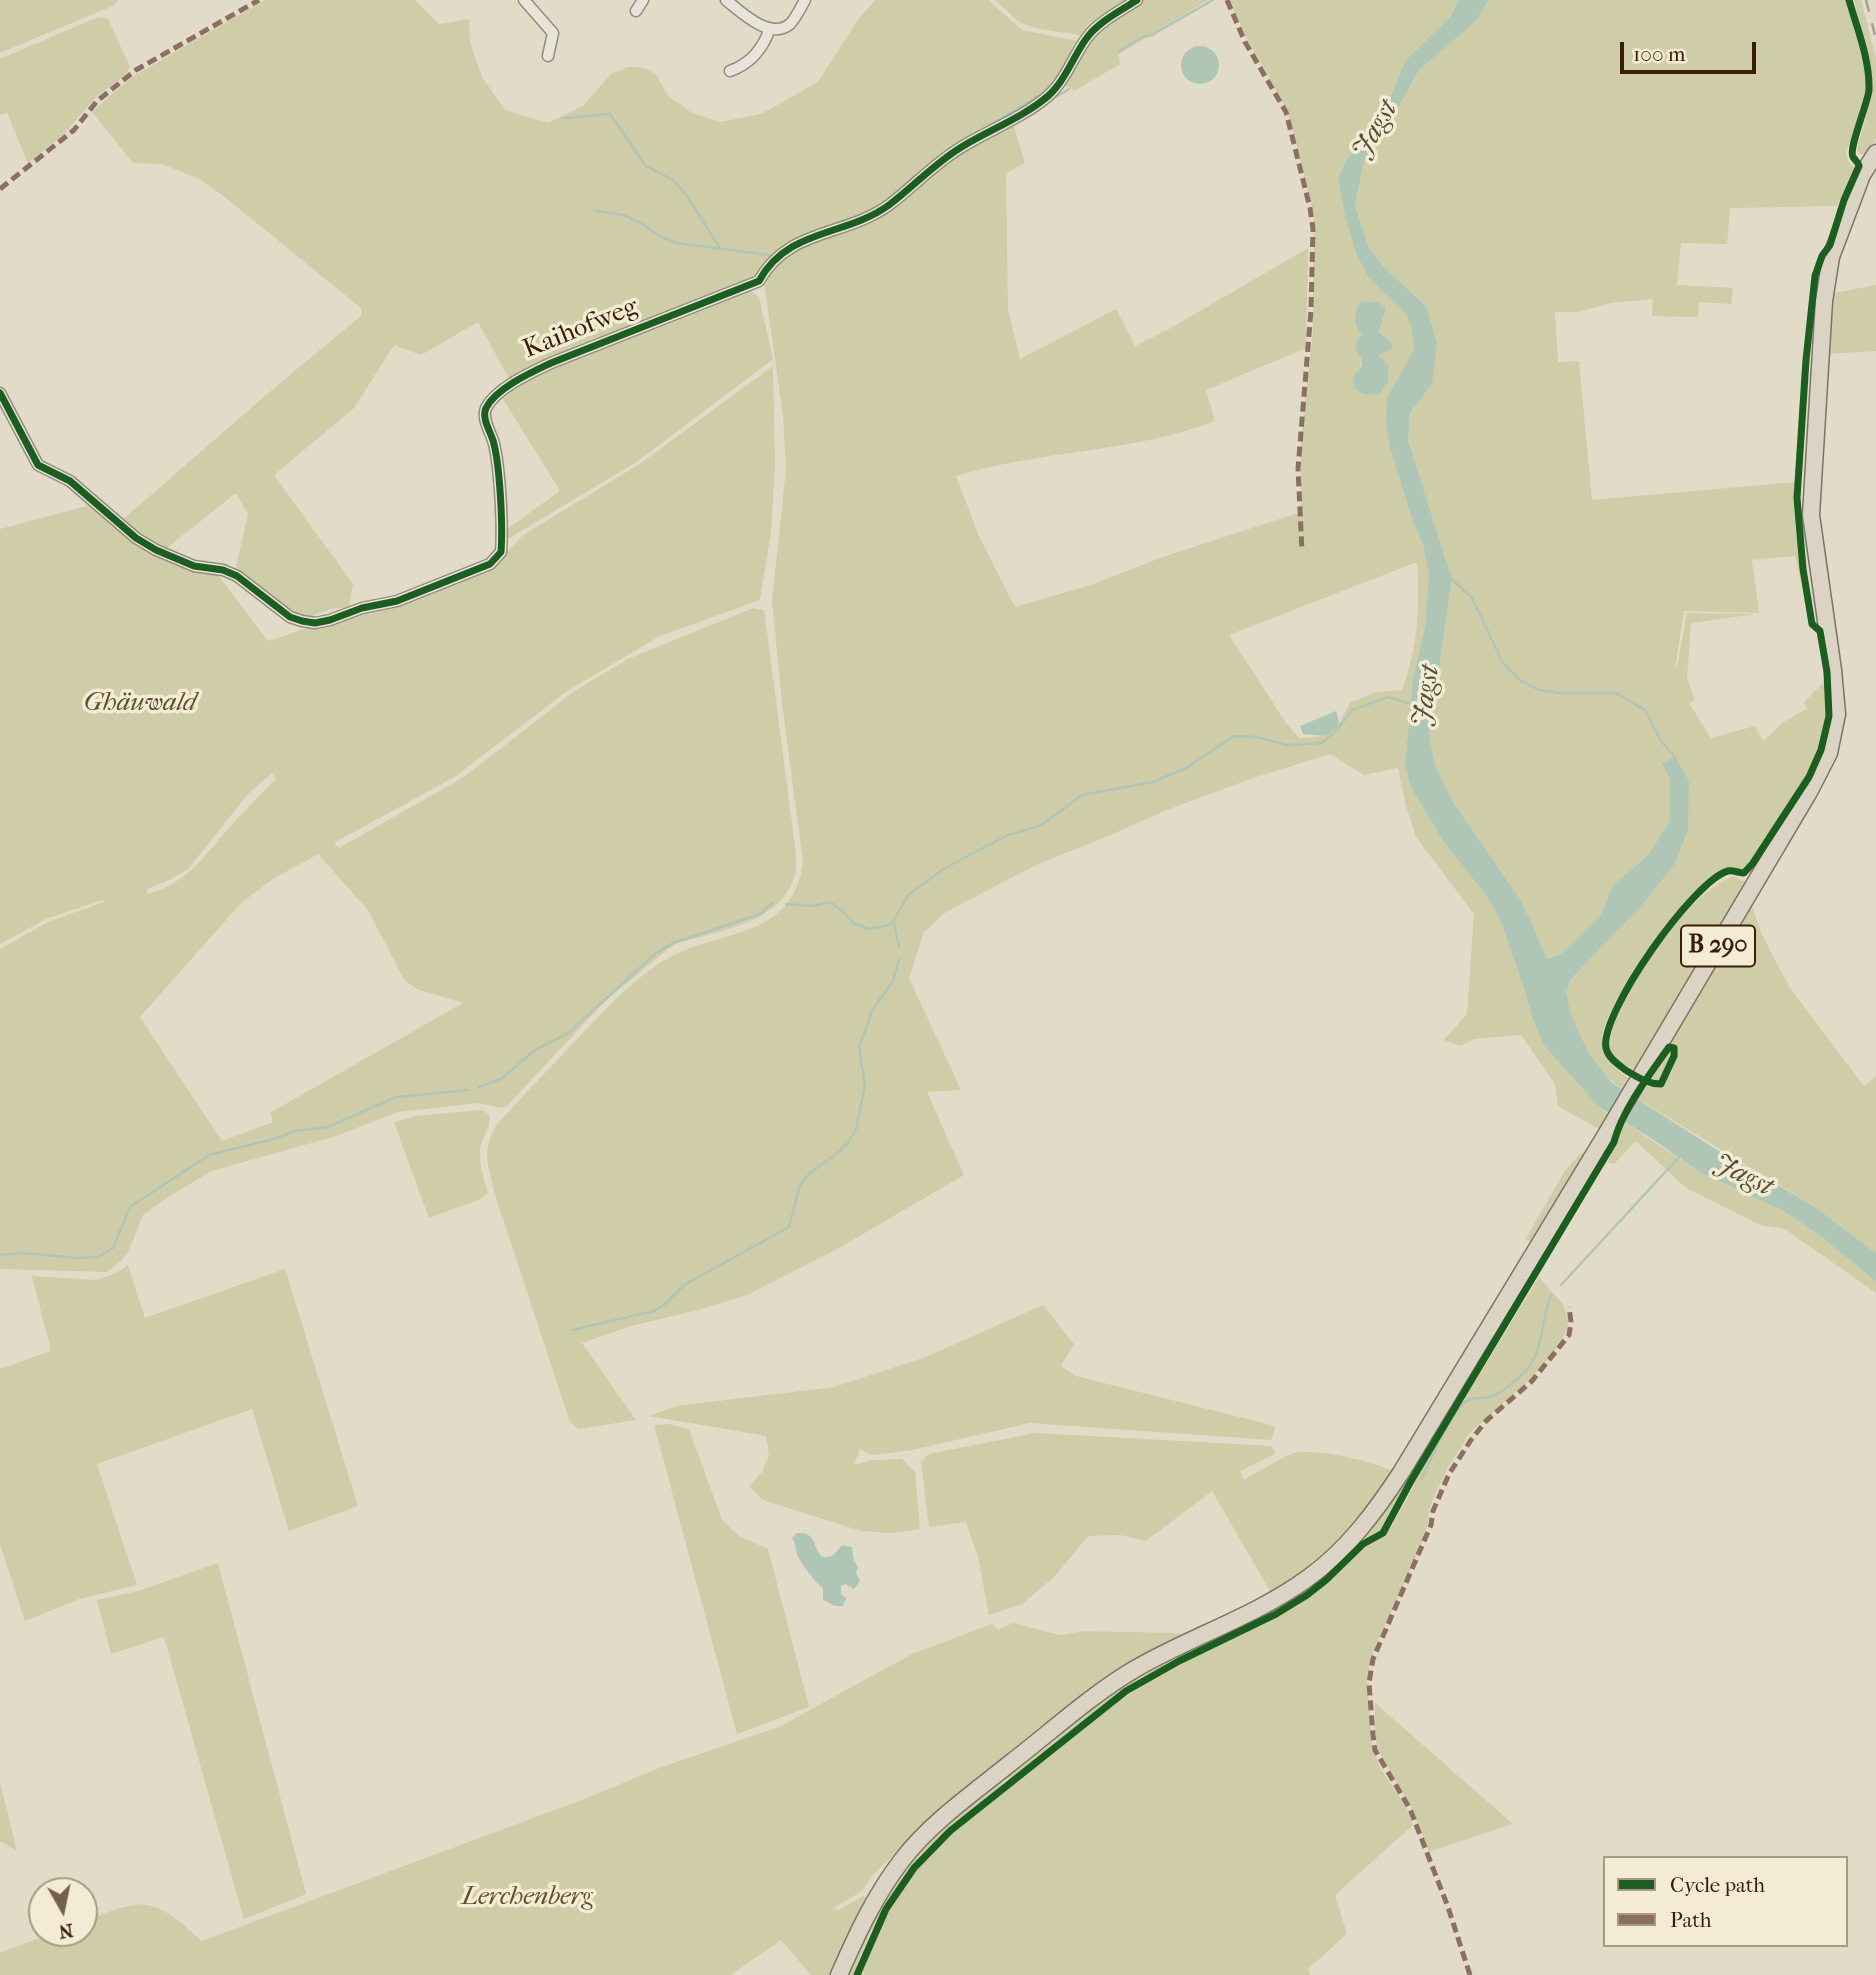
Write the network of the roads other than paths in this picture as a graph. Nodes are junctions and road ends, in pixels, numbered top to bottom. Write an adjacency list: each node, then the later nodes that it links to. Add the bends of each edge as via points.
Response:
1 (524, 0): 8 (street, via 553,33)
2 (643, 0): 6 (street)
3 (726, 0): 7 (street)
4 (805, 0): 7 (street, via 790,24)
5 (1137, 0): 11 (street, Kaihofweg, via 1086,38 1049,95 959,149 887,206 855,224 797,243 774,258 759,281 551,363 509,385 486,407 484,415 497,456 501,551 491,564 397,601 330,620 302,621 230,573 194,566 156,550 70,481 38,465)
6 (636, 10)
7 (770, 28): 9 (street, via 765,43 744,66)
8 (548, 56)
9 (730, 71)
10 (1876, 153): 12 (main road, B 290, via 1862,175 1831,257 1824,301 1811,514 1837,699 1829,753 1822,768 1382,1503 1319,1570 1280,1596 1108,1686 948,1814 904,1857 875,1898)
11 (0, 393)
12 (839, 1975)

